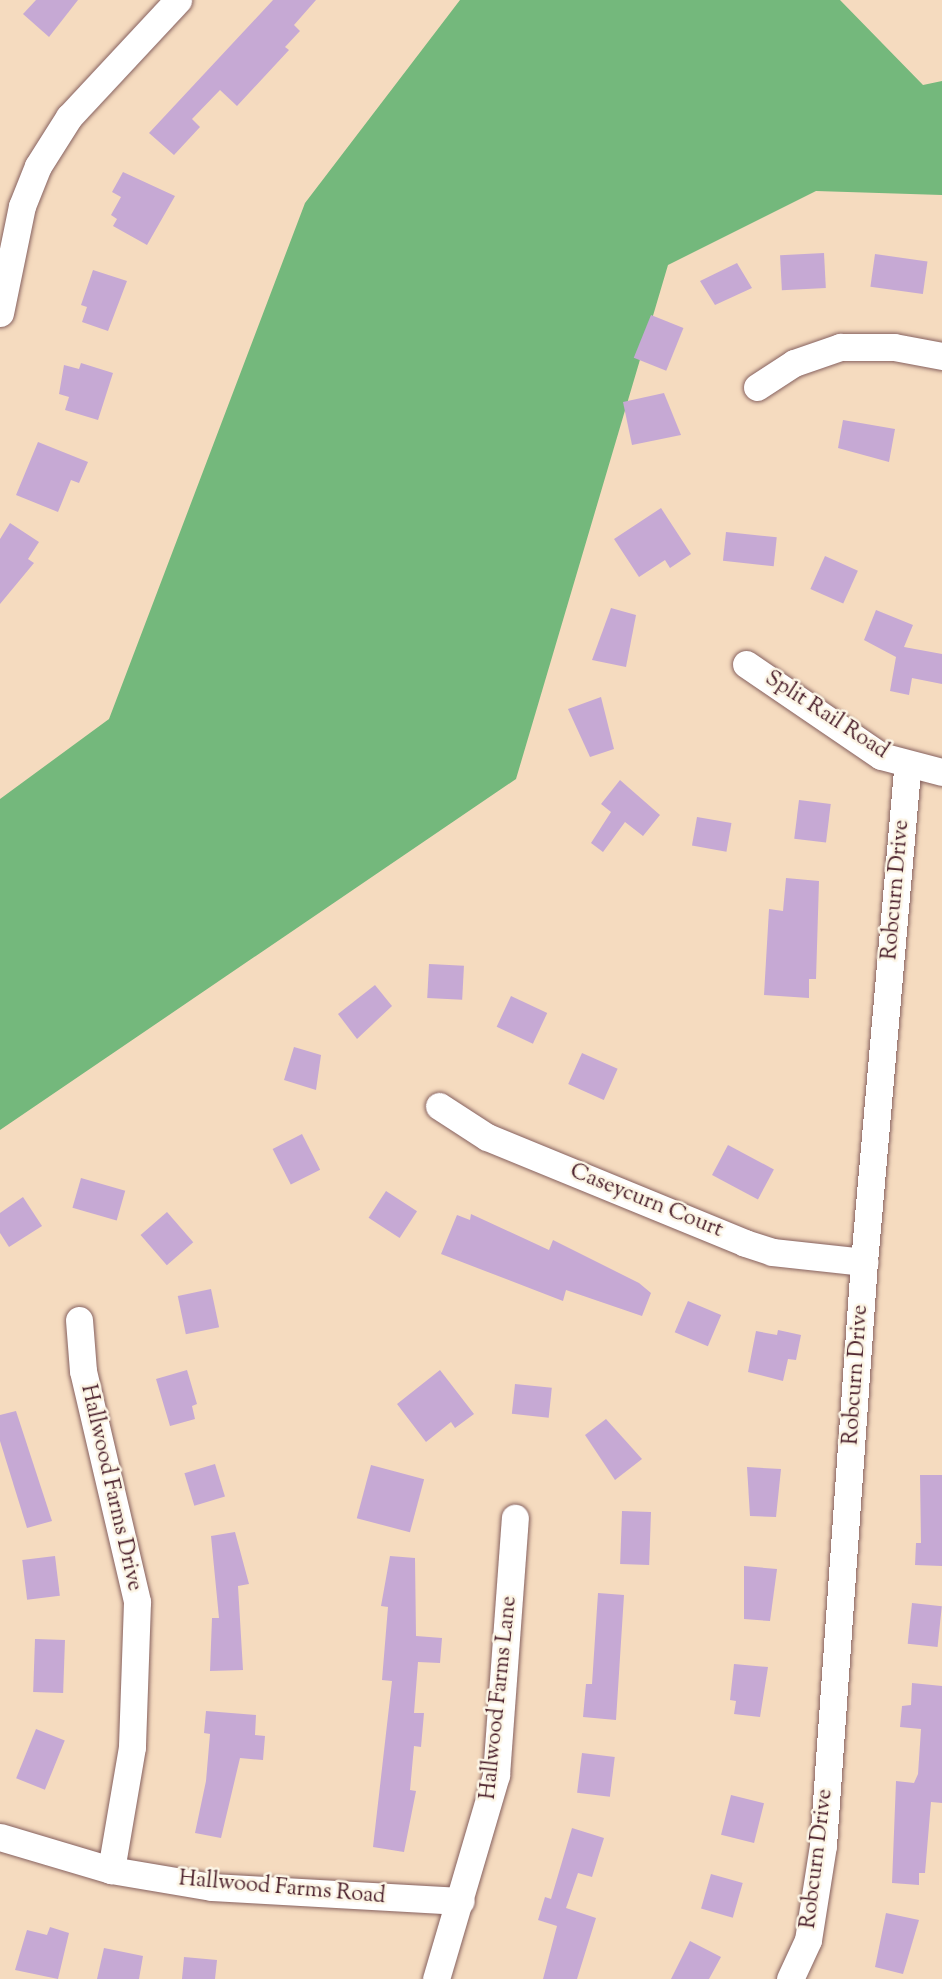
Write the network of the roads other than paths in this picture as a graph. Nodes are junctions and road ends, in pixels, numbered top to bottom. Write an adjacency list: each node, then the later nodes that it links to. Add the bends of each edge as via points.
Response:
1 (178, 0): 2 (street, via 60,129 38,166)
2 (6, 244): 3 (street)
3 (0, 313)
4 (942, 356): 5 (street, via 894,347 840,347 794,363)
5 (757, 387)
6 (746, 664): 7 (street, Split Rail Road, via 880,756)
7 (908, 766): 8 (street, Split Rail Road); 10 (street, Robcurn Drive)
8 (942, 772)
9 (439, 1106): 10 (street, Caseycurn Court, via 487,1137 745,1243 772,1252)
10 (864, 1262): 17 (street, Robcurn Drive, via 824,1845 808,1940)
11 (79, 1320): 14 (street, Hallwood Farms Drive, via 82,1371 137,1602 132,1748)
12 (515, 1518): 15 (street, Hallwood Farms Lane, via 496,1775)
13 (0, 1837): 14 (street, Hallwood Farms Road)
14 (111, 1870): 15 (street, Hallwood Farms Road, via 212,1887)
15 (461, 1901): 16 (street, Hallwood Farms Lane)
16 (436, 1979)
17 (790, 1979)

